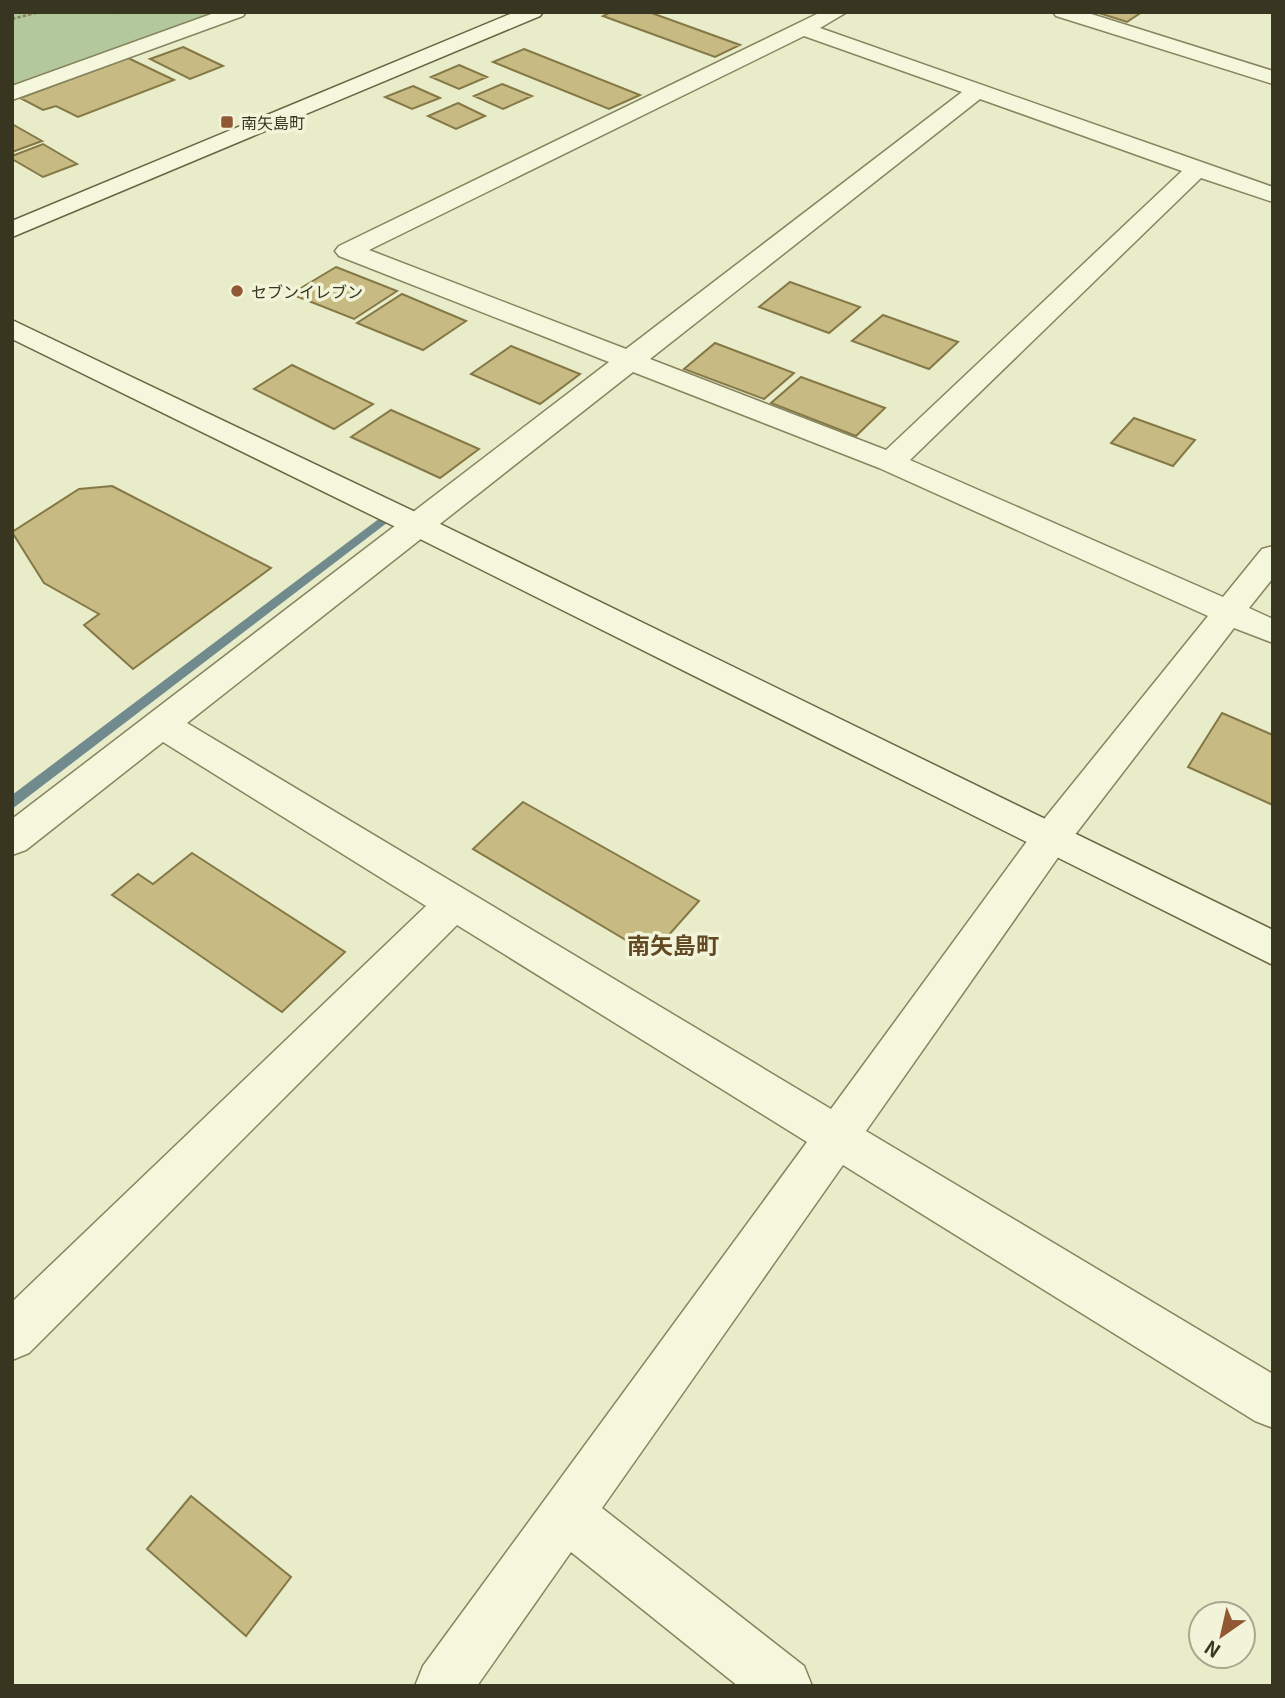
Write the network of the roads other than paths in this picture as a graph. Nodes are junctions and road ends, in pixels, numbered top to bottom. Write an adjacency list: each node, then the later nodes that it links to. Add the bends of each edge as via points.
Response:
1 (236, 12): 8 (street)
2 (533, 12): 11 (street)
3 (837, 12): 5 (street)
4 (1063, 12): 6 (street)
5 (804, 29): 7 (street); 13 (street, via 348,251)
6 (1273, 78)
7 (978, 90): 9 (street); 13 (street)
8 (12, 94)
9 (1198, 169): 10 (street); 14 (street)
10 (1273, 195)
11 (12, 230)
12 (12, 328): 15 (street)
13 (628, 359): 14 (street); 15 (street)
14 (890, 462): 17 (street)
15 (417, 524): 19 (street); 20 (street)
16 (1273, 556): 17 (street)
17 (1227, 614): 18 (street); 20 (street)
18 (1273, 632)
19 (160, 724): 21 (street); 22 (street)
20 (1050, 839): 23 (street); 24 (street)
21 (12, 840)
22 (454, 903): 24 (street); 25 (street)
23 (1273, 949)
24 (835, 1136): 26 (street); 27 (street)
25 (12, 1336)
26 (1273, 1403)
27 (566, 1514): 28 (street); 29 (street)
28 (443, 1686)
29 (784, 1686)

